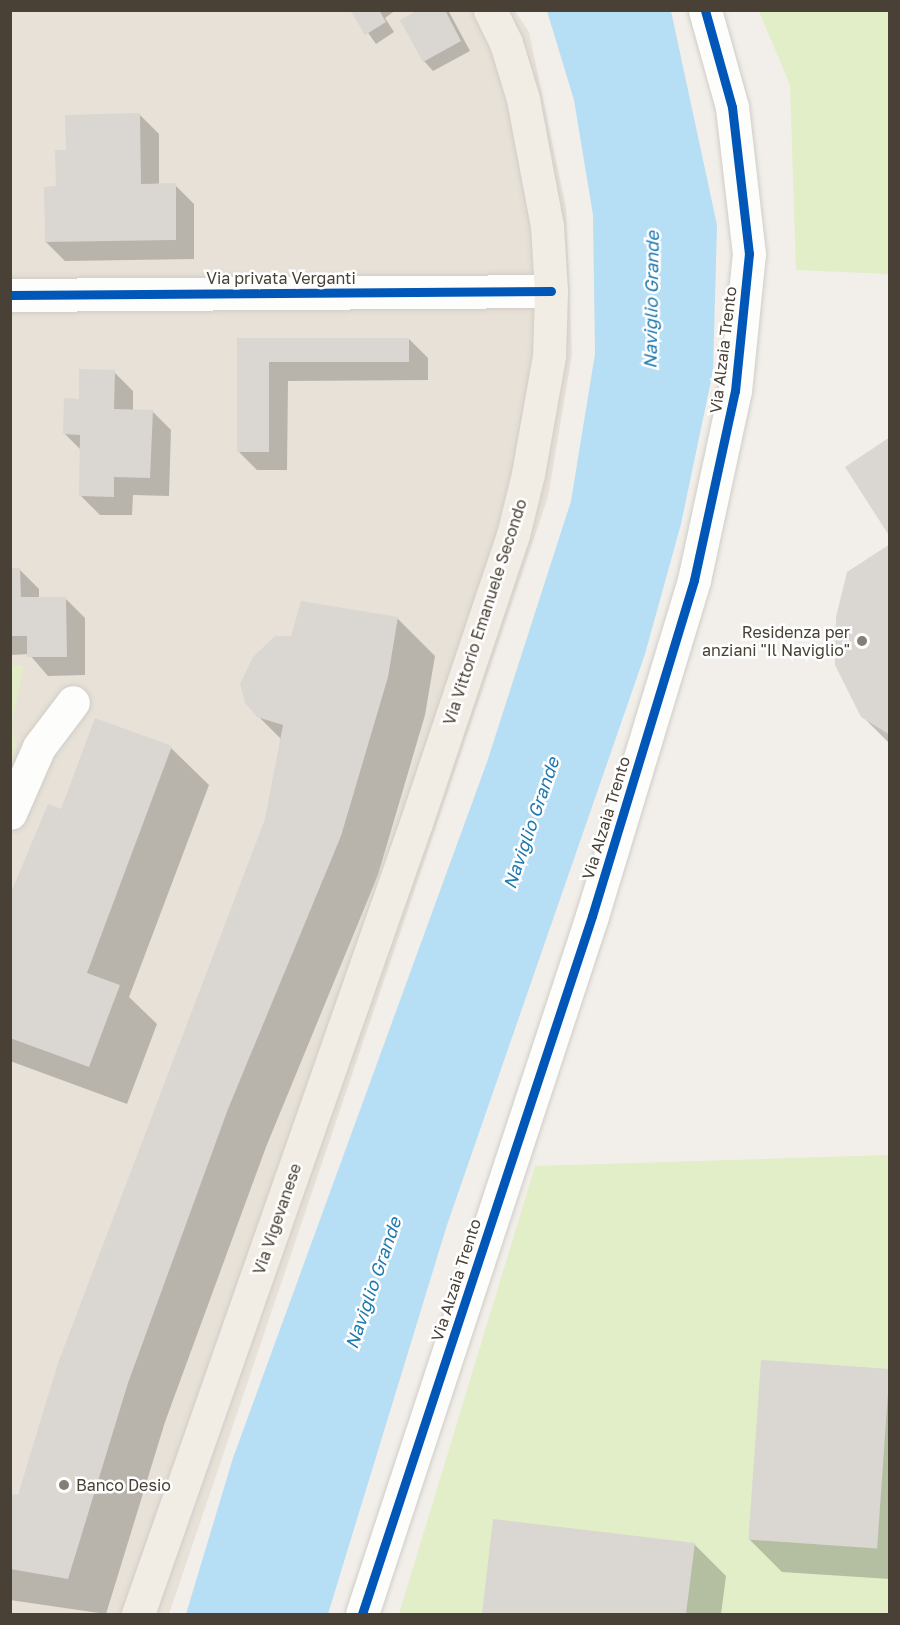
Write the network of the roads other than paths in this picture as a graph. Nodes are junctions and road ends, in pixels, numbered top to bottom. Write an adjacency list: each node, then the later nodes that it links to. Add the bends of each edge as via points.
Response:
1 (490, 10): 3 (main road, Via Vittorio Emanuele Secondo, via 520,87 538,167)
2 (705, 10): 9 (street, Via Alzaia Trento, via 732,107 749,254 735,391 694,580 592,916)
3 (551, 291): 4 (street, Via privata Verganti); 7 (main road, Via Vittorio Emanuele Secondo, via 549,356 540,417 513,535)
4 (10, 295)
5 (73, 702): 6 (street, via 39,747)
6 (10, 813)
7 (416, 823): 8 (main road, Via Vigevanese)
8 (138, 1614)
9 (362, 1614)

